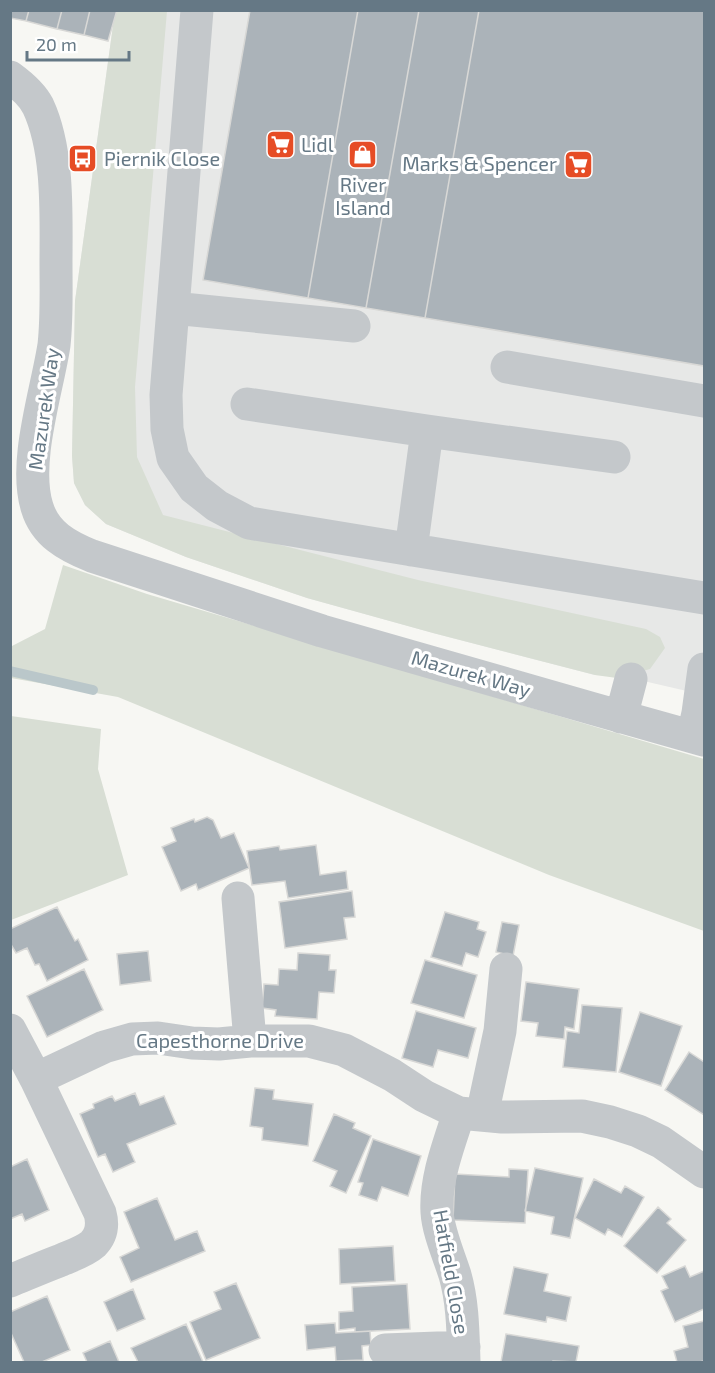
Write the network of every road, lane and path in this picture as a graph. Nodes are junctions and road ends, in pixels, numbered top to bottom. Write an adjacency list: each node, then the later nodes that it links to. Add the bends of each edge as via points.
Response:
1 (197, 10): 3 (street)
2 (10, 77): 14 (street, Mazurek Way, via 38,105 54,172 55,334 34,456 34,495 49,530 59,540 92,556 325,618 356,641)
3 (173, 308): 4 (street); 10 (street, via 166,429 173,458 194,488 217,506 249,522)
4 (354, 326)
5 (507, 367): 6 (street)
6 (705, 401)
7 (247, 404): 8 (street)
8 (427, 432): 9 (street); 10 (street)
9 (614, 457)
10 (411, 550): 11 (street)
11 (705, 598)
12 (705, 669): 15 (street, via 698,713)
13 (631, 679): 14 (street)
14 (607, 713): 15 (street, Mazurek Way)
15 (699, 738)
16 (238, 898): 19 (street)
17 (506, 969): 21 (street, Hatfield Close, via 500,1031)
18 (10, 1030): 20 (street)
19 (250, 1041): 20 (street, Capesthorne Drive, via 219,1044 132,1039 104,1047); 21 (street, Capesthorne Drive, via 309,1041 344,1050 424,1096)
20 (36, 1079): 23 (street, via 102,1222 93,1244)
21 (471, 1114): 22 (street, Capesthorne Drive, via 582,1116 610,1122 662,1143); 25 (street, Hatfield Close, via 446,1154 437,1214 460,1298)
22 (705, 1172)
23 (10, 1281)
24 (385, 1350): 25 (street)
25 (464, 1355)

